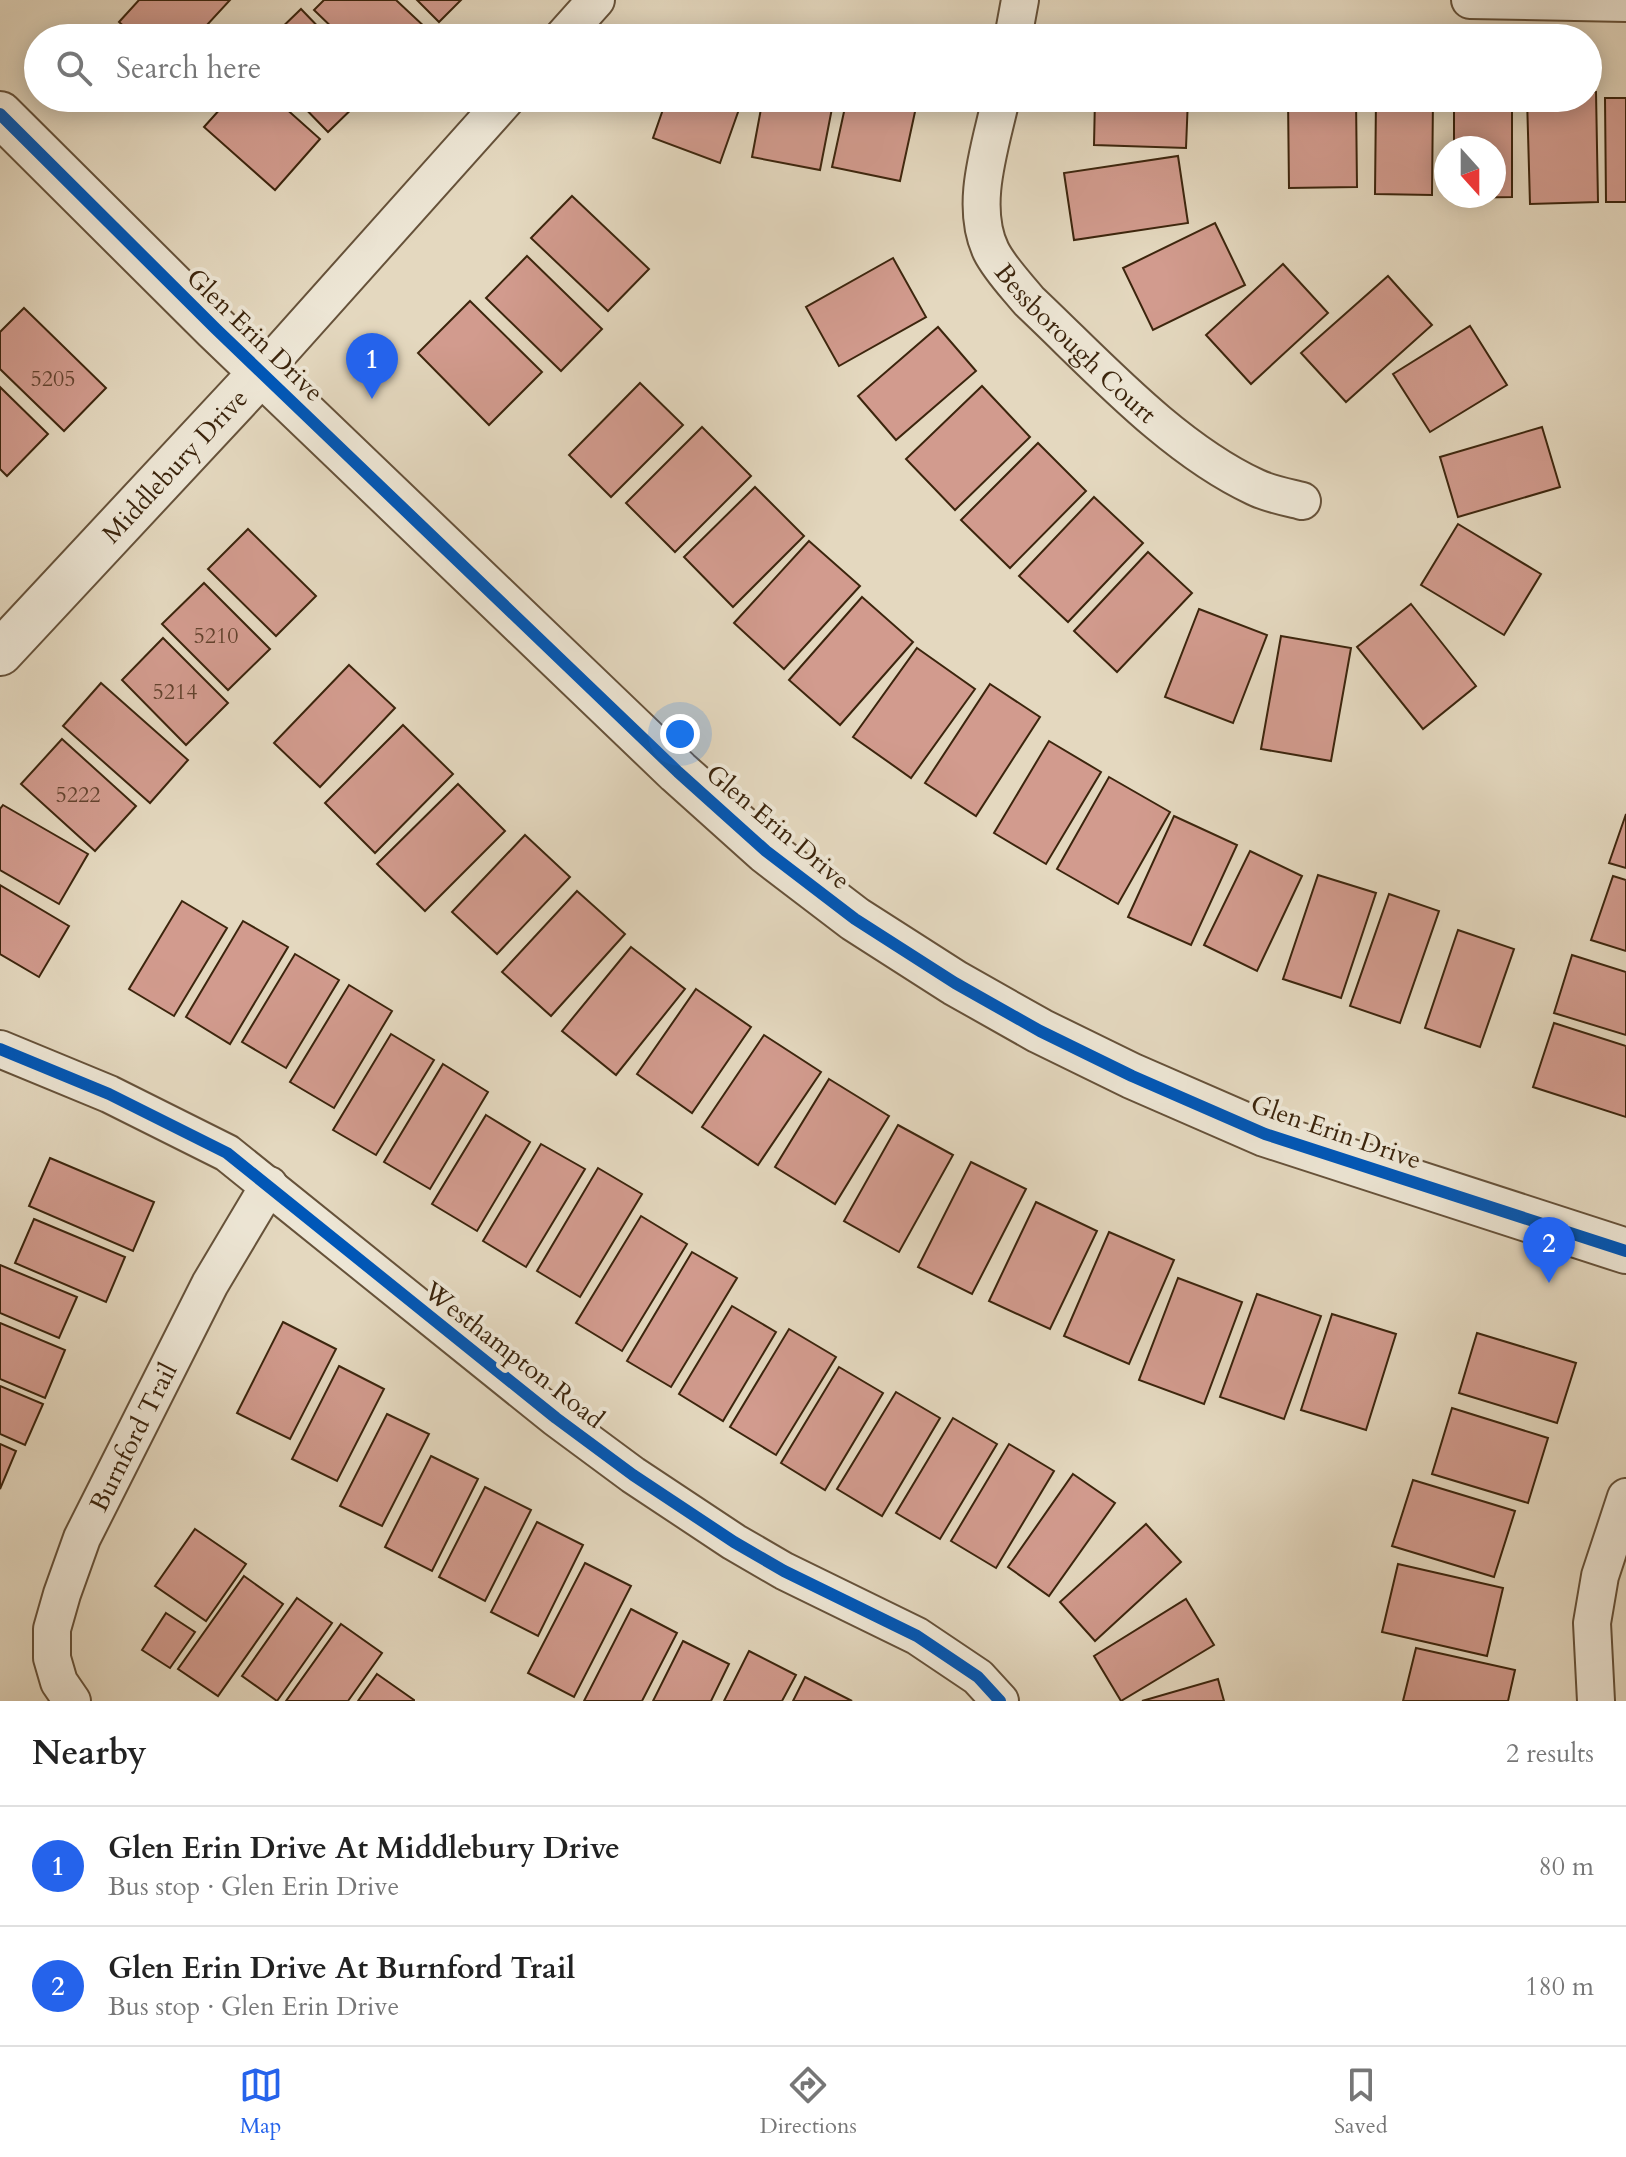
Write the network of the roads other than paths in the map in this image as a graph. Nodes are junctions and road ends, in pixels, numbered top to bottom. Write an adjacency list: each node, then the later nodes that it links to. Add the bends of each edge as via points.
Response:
1 (596, 0): 5 (street)
2 (1020, 0): 6 (street)
3 (1470, 0): 4 (street)
4 (1626, 3)
5 (575, 24)
6 (1016, 24)
7 (494, 112): 10 (street, Middlebury Drive)
8 (998, 112): 11 (street, Bessborough Court, via 983,186 982,224 1007,275 1181,443 1258,489)
9 (0, 114): 10 (street, Glen Erin Drive)
10 (262, 372): 12 (street, Middlebury Drive); 15 (street, Glen Erin Drive, via 678,772 766,851 855,919 1040,1031 1265,1134)
11 (1302, 501)
12 (0, 653)
13 (0, 1049): 14 (street, Westhampton Road, via 180,1128 227,1153)
14 (269, 1185): 17 (street, Burnford Trail, via 210,1284 82,1538 52,1629 52,1658); 18 (street, Westhampton Road, via 633,1475 784,1571 917,1636 978,1677)
15 (1626, 1251)
16 (1626, 1497): 19 (street, via 1600,1576 1592,1623)
17 (72, 1701)
18 (1000, 1701)
19 (1596, 1701)

